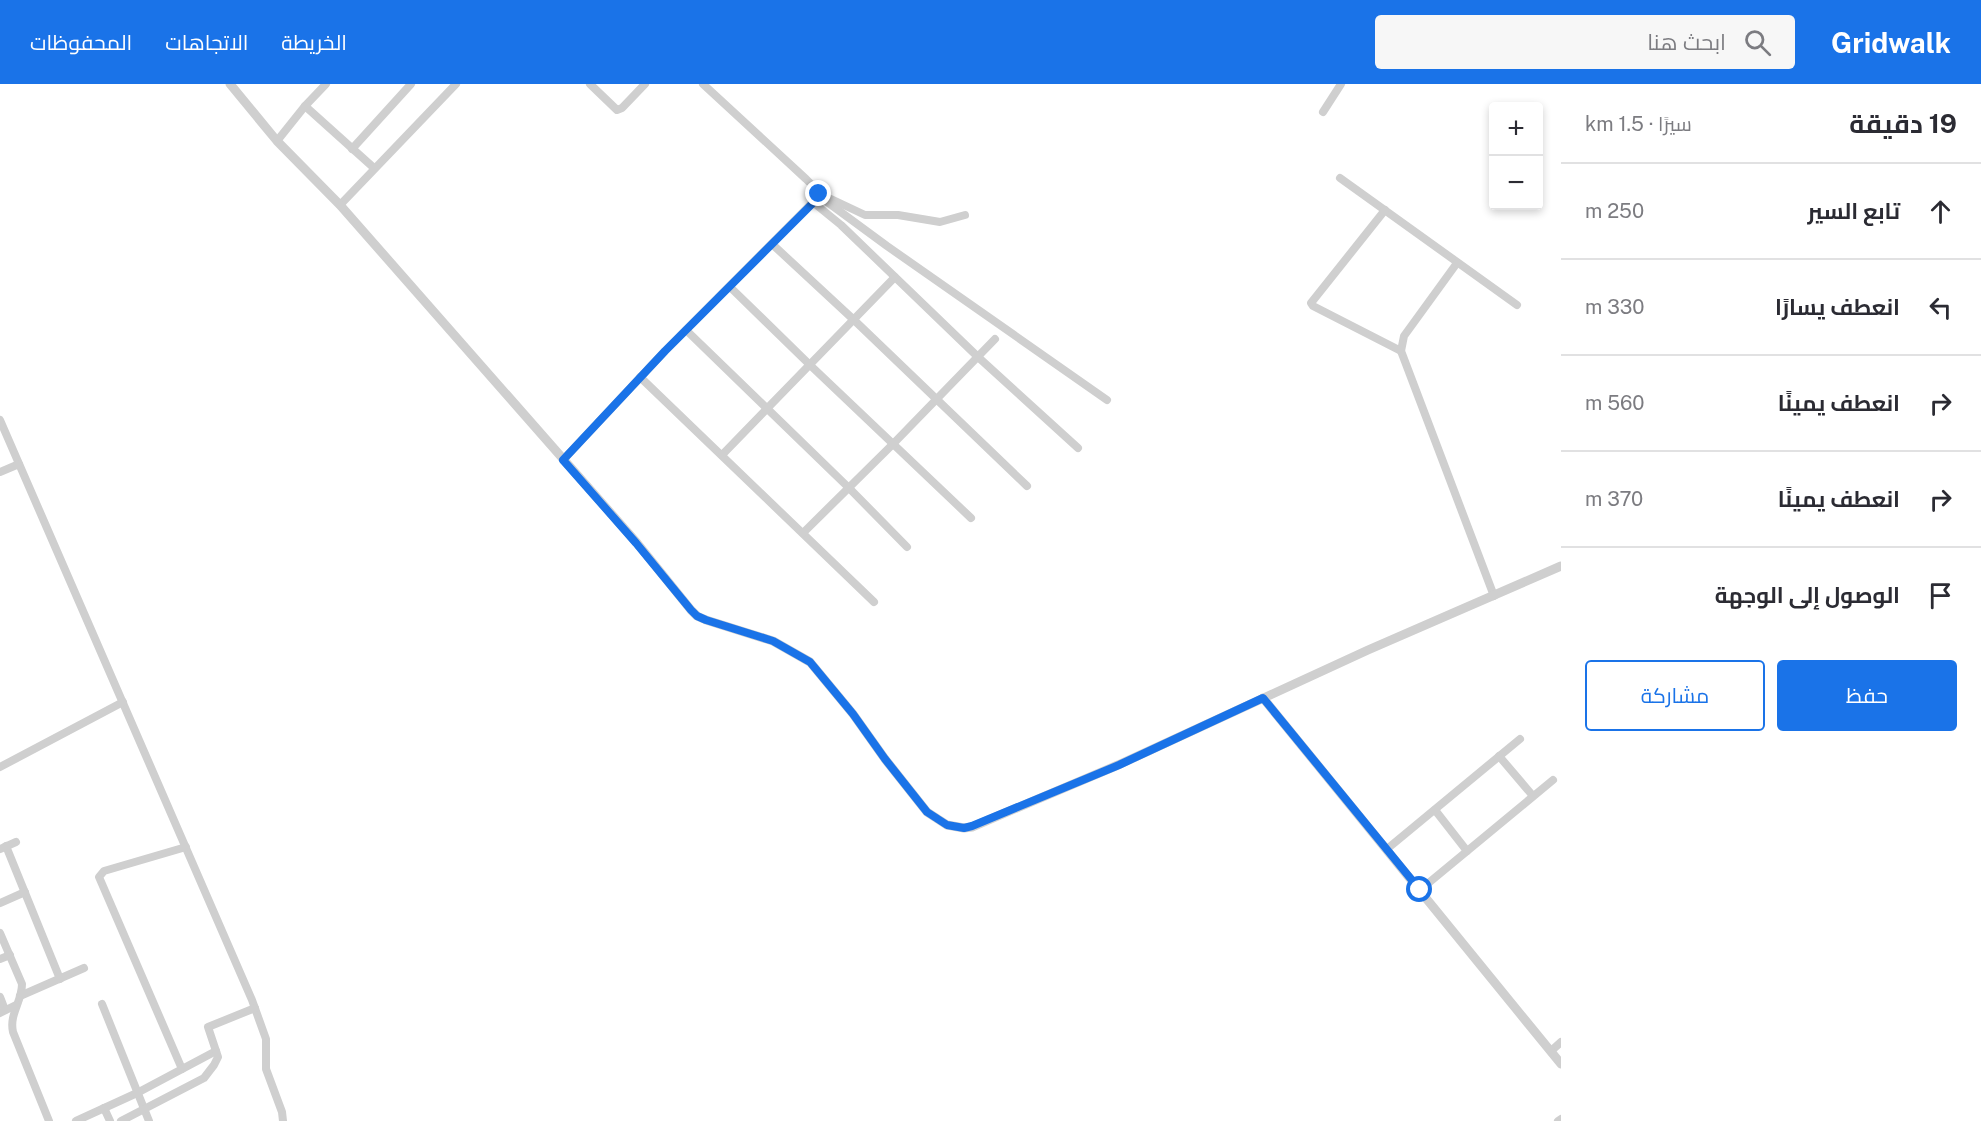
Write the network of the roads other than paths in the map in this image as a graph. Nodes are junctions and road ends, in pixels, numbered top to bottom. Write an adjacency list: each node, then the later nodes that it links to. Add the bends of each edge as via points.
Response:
1 (230, 84): 11 (street)
2 (326, 84): 9 (street)
3 (411, 84): 12 (street)
4 (456, 84): 13 (street)
5 (591, 84): 6 (street, via 617,110)
6 (645, 84)
7 (703, 84): 15 (street, via 806,179 818,191)
8 (1341, 84): 10 (street)
9 (305, 106): 11 (street); 12 (street)
10 (1323, 112)
11 (277, 141): 16 (street)
12 (352, 149): 13 (street)
13 (374, 168): 16 (street)
14 (1340, 178): 17 (street)
15 (820, 200): 18 (street, via 831,199); 20 (street); 21 (street); 23 (street)
16 (340, 205): 40 (street)
17 (1385, 210): 22 (street); 29 (street, via 1311,303)
18 (860, 213): 19 (street, via 932,222); 20 (street)
19 (965, 215)
20 (854, 222): 34 (street)
21 (772, 244): 24 (street); 26 (street)
22 (1457, 263): 25 (street); 29 (street, via 1404,336)
23 (895, 277): 26 (street); 30 (street)
24 (730, 287): 27 (street); 31 (street)
25 (1516, 305)
26 (854, 320): 31 (street); 33 (street)
27 (686, 330): 32 (street); 35 (street)
28 (995, 339): 30 (street)
29 (1401, 351): 49 (street)
30 (978, 357): 33 (street); 38 (street)
31 (810, 365): 35 (street); 37 (street)
32 (639, 377): 39 (street); 40 (street)
33 (935, 400): 37 (street); 43 (street)
34 (1107, 400)
35 (768, 410): 39 (street); 44 (street)
36 (0, 420): 41 (street)
37 (893, 444): 44 (street); 45 (street)
38 (1078, 448)
39 (722, 455): 46 (street)
40 (563, 460): 51 (street, via 697,616 773,641 810,662 927,812 947,825 972,826 1119,765)
41 (19, 464): 42 (street); 52 (street)
42 (0, 472)
43 (1027, 486)
44 (849, 488): 46 (street); 47 (street)
45 (971, 518)
46 (803, 533): 50 (street)
47 (907, 547)
48 (1561, 566): 49 (street)
49 (1494, 596): 51 (street)
50 (874, 602)
51 (1263, 698): 62 (street)
52 (123, 702): 55 (street); 60 (street)
53 (1520, 739): 54 (street)
54 (1499, 756): 57 (street); 58 (street)
55 (0, 767)
56 (1553, 780): 57 (street)
57 (1533, 796): 63 (street)
58 (1435, 810): 62 (street); 63 (street)
59 (16, 842): 61 (street)
60 (186, 847): 76 (street); 82 (street, via 104,871 99,877)
61 (3, 848): 65 (street)
62 (1387, 849): 64 (street)
63 (1467, 850): 64 (street)
64 (1420, 890): 80 (street)
65 (25, 891): 66 (street); 71 (street)
66 (0, 903)
67 (0, 933): 68 (street)
68 (10, 955): 69 (street); 72 (street, via 22,984)
69 (0, 959)
70 (84, 968): 71 (street)
71 (60, 979): 72 (street)
72 (20, 996): 75 (street)
73 (0, 997): 77 (street)
74 (102, 1004): 83 (street)
75 (16, 1005): 77 (street); 86 (street, via 13,1032)
76 (255, 1008): 79 (street, via 208,1027); 91 (street, via 267,1041 266,1069)
77 (3, 1012)
78 (1561, 1042): 80 (street)
79 (216, 1050): 82 (street); 85 (street, via 217,1060 204,1078)
80 (1551, 1051): 81 (street)
81 (1561, 1064)
82 (182, 1069): 83 (street)
83 (136, 1093): 84 (street); 85 (street)
84 (104, 1108): 87 (street); 88 (street)
85 (144, 1110): 89 (street); 90 (street)
86 (49, 1121)
87 (76, 1121)
88 (110, 1121)
89 (120, 1121)
90 (149, 1121)
91 (283, 1121)

